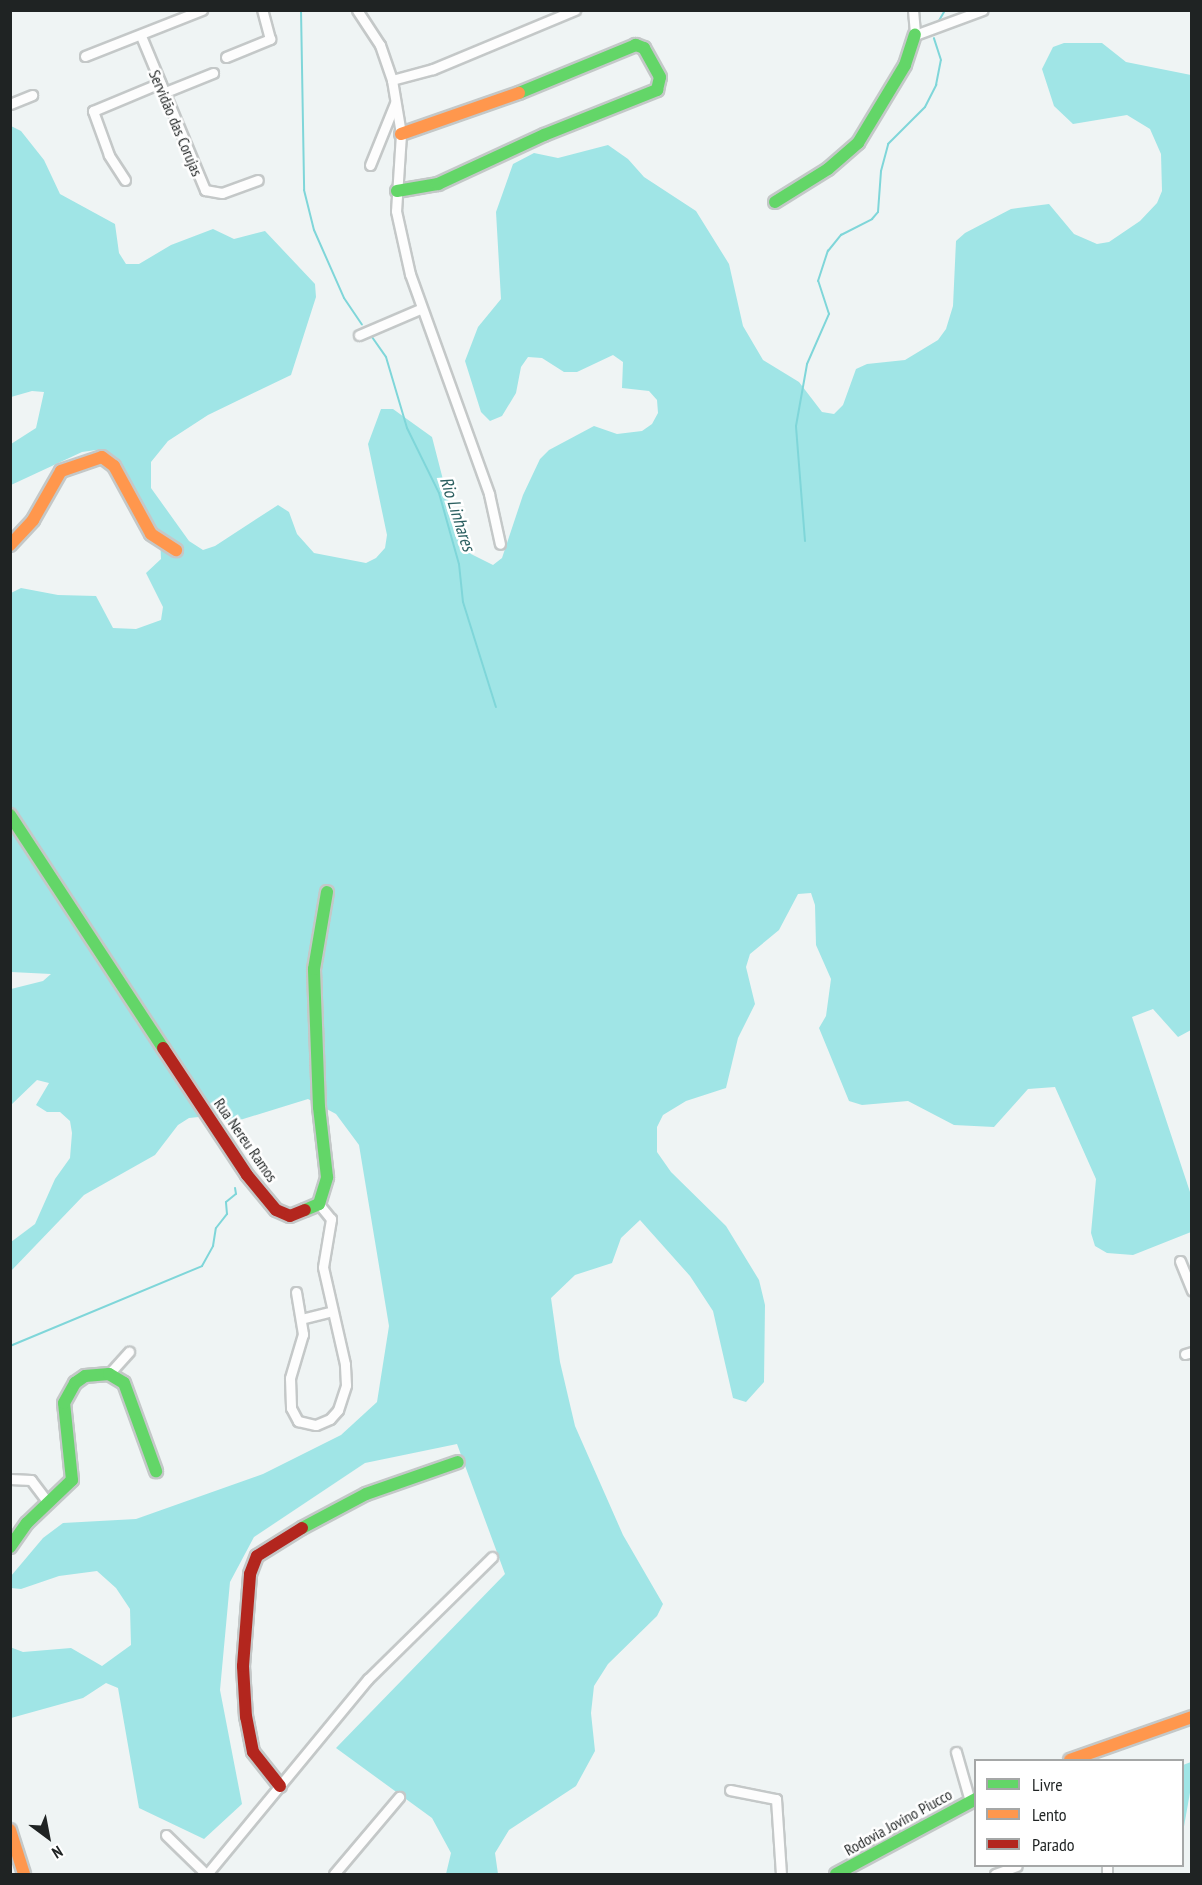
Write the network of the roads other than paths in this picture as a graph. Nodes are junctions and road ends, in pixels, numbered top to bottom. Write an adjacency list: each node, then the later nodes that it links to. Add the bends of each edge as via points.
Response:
1 (202, 10): 8 (street)
2 (262, 10): 10 (street, via 270,39)
3 (357, 10): 12 (street, via 380,45)
4 (575, 10): 12 (street, via 433,69)
5 (913, 10): 7 (street)
6 (983, 10): 7 (street)
7 (915, 35): 22 (street, via 905,65 858,143 828,169)
8 (141, 36): 9 (street); 13 (street, Servidão das Corujas)
9 (85, 56)
10 (226, 57)
11 (213, 73): 13 (street)
12 (392, 80): 15 (street)
13 (162, 88): 19 (street, via 93,111 109,155); 20 (street, Servidão das Corujas, via 205,190 214,195)
14 (32, 95): 16 (street)
15 (396, 100): 17 (street); 18 (street)
16 (10, 104)
17 (401, 134): 21 (street); 21 (street, via 496,103 636,45 644,48 660,77 657,90 438,183)
18 (369, 165)
19 (125, 180)
20 (258, 180)
21 (397, 190): 23 (street, via 397,219)
22 (775, 202)
23 (420, 309): 24 (street); 25 (street, via 489,494)
24 (359, 335)
25 (500, 544)
26 (10, 545): 27 (street, via 33,520 59,473 82,461 102,458 114,466 151,534)
27 (176, 550)
28 (10, 815): 30 (street, Rua Nereu Ramos, via 247,1176 283,1215 298,1215)
29 (327, 892): 30 (street, via 314,956 319,1098 327,1177)
30 (319, 1204): 34 (street, via 331,1219 323,1268)
31 (1180, 1261): 32 (street)
32 (1191, 1291)
33 (296, 1292): 35 (street)
34 (332, 1311): 35 (street); 35 (street, via 346,1384 338,1410 316,1425 298,1421 291,1408 291,1378 302,1347)
35 (301, 1319)
36 (129, 1352): 37 (street)
37 (109, 1374): 39 (street, via 124,1383); 41 (street, via 85,1376 67,1394 64,1403 74,1473 72,1480)
38 (458, 1462): 47 (street, via 366,1494 278,1540 258,1556 250,1574 243,1666 246,1717 253,1752)
39 (156, 1471)
40 (10, 1479): 41 (street, via 31,1480)
41 (47, 1501): 42 (street)
42 (10, 1547)
43 (492, 1557): 47 (street, via 368,1679)
44 (1191, 1717): 46 (street)
45 (956, 1752): 50 (street)
46 (1077, 1759)
47 (280, 1786): 55 (street)
48 (730, 1790): 57 (street, via 776,1798)
49 (399, 1797): 56 (street)
50 (973, 1800): 58 (street, Rodovia Jovino Piucco)
51 (10, 1830): 54 (street)
52 (166, 1835): 55 (street)
53 (1015, 1867): 59 (street)
54 (24, 1875)
55 (206, 1875)
56 (334, 1875)
57 (781, 1875)
58 (836, 1875)
59 (995, 1875)

